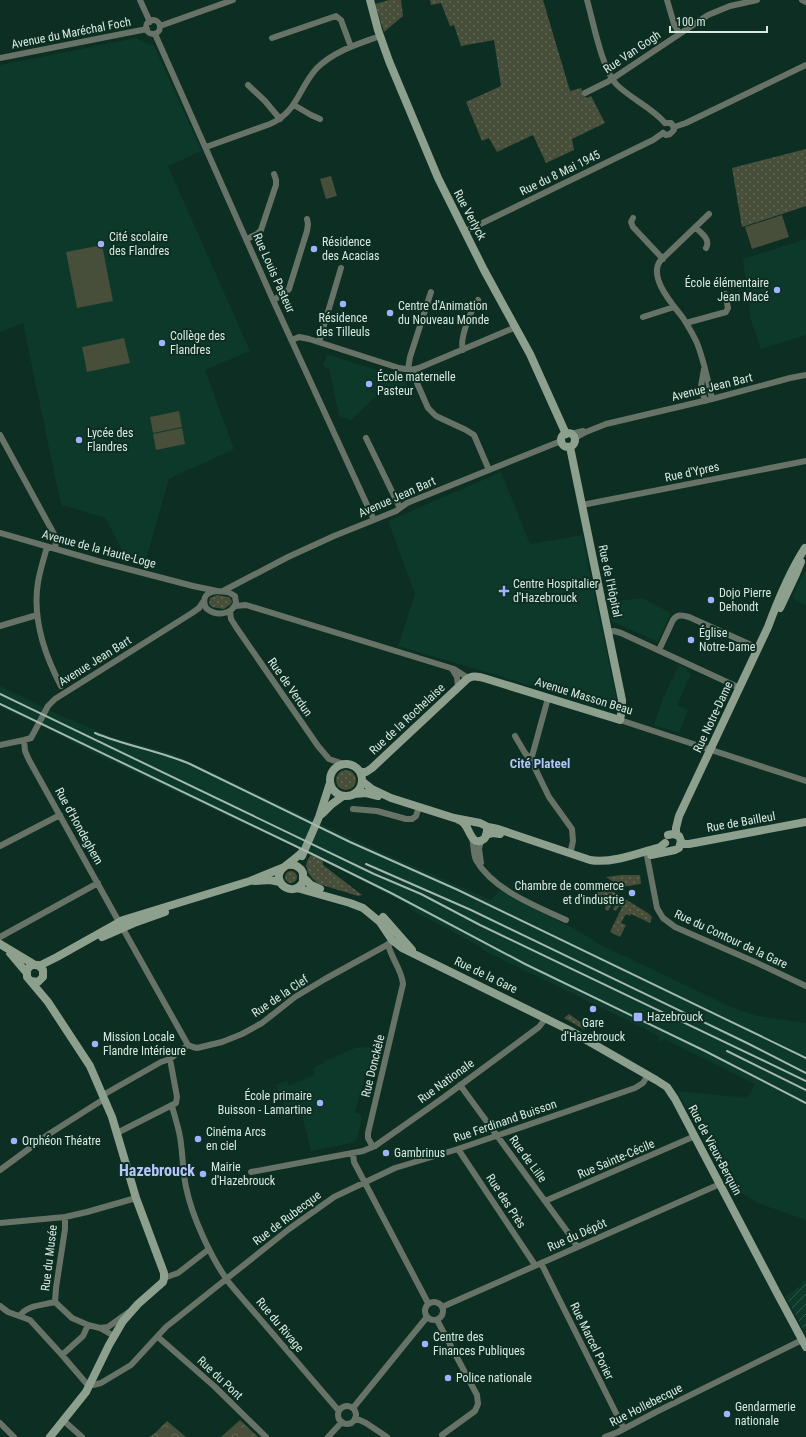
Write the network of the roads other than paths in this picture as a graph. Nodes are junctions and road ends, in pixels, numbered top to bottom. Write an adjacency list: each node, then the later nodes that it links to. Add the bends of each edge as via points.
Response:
1 (140, 0): 9 (street)
2 (233, 0): 10 (street)
3 (370, 0): 14 (main road, Rue Verlyck)
4 (587, 0): 19 (street)
5 (667, 0): 12 (street)
6 (757, 0): 12 (street, Rue Van Gogh, via 714,12)
7 (802, 0): 8 (street)
8 (806, 2)
9 (150, 22): 10 (street, via 155,21); 11 (street)
10 (160, 26): 13 (street)
11 (147, 29): 13 (street, via 150,34); 17 (street, Avenue du Maréchal Foch)
12 (679, 33): 19 (street, Rue Van Gogh)
13 (155, 34): 28 (street, Rue Louis Pasteur)
14 (380, 36): 16 (street); 34 (main road, Rue Verlyck, via 438,178)
15 (272, 38): 16 (street, via 336,16 341,20)
16 (351, 47): 22 (street, via 333,56 316,70)
17 (0, 58)
18 (806, 65): 26 (street)
19 (612, 79): 21 (street, Rue Van Gogh); 25 (street)
20 (248, 85): 23 (street)
21 (585, 93)
22 (294, 105): 23 (street); 24 (street)
23 (280, 119): 28 (street)
24 (320, 119)
25 (664, 123): 26 (street, via 670,123); 27 (street)
26 (674, 127): 27 (street, via 670,134)
27 (663, 132): 34 (street, Rue du 8 Mai 1945, via 653,140)
28 (206, 148): 35 (street, Rue Louis Pasteur)
29 (274, 174): 35 (street, via 276,185 262,228 259,233)
30 (709, 214): 33 (street)
31 (633, 218): 37 (street, via 633,227)
32 (307, 219): 41 (street, via 307,231 289,289)
33 (695, 227): 36 (street, via 708,240); 37 (street)
34 (466, 231): 46 (main road, Rue Verlyck)
35 (247, 239): 41 (street, Rue Louis Pasteur)
36 (706, 248)
37 (663, 259): 43 (street, via 657,265 657,273 664,292)
38 (341, 268): 48 (street)
39 (431, 292): 51 (street, via 410,357)
40 (725, 294): 45 (street, via 728,308 726,312)
41 (273, 300): 47 (street, Rue Louis Pasteur)
42 (478, 300): 49 (street, via 471,312 462,342)
43 (674, 307): 44 (street); 45 (street)
44 (643, 317)
45 (686, 323): 50 (street, via 696,341)
46 (516, 328): 49 (street); 59 (main road, Rue Verlyck)
47 (292, 340): 48 (street, via 303,337); 64 (street, Rue Louis Pasteur)
48 (319, 342): 51 (street)
49 (464, 350): 51 (street)
50 (705, 368): 55 (street); 56 (street, via 702,386)
51 (411, 370): 61 (street, via 428,408 436,416 474,435)
52 (806, 371): 54 (street, Avenue Jean Bart)
53 (806, 375): 54 (street, Avenue Jean Bart)
54 (790, 378): 55 (street, Avenue Jean Bart)
55 (712, 399): 56 (street, Avenue Jean Bart)
56 (705, 401): 59 (street, Avenue Jean Bart, via 611,423)
57 (0, 435): 68 (street, via 55,536)
58 (366, 438): 63 (street)
59 (568, 439): 61 (street, Avenue Jean Bart); 62 (main road, Rue de l'Hôpital)
60 (806, 460): 62 (street, Rue d'Ypres)
61 (489, 470): 63 (street, Avenue Jean Bart)
62 (582, 506): 79 (main road, Rue de l'Hôpital)
63 (400, 508): 64 (street, Avenue Jean Bart)
64 (374, 520): 69 (street, Avenue Jean Bart)
65 (0, 533): 66 (street, Avenue de la Haute-Loge)
66 (47, 546): 68 (street, Avenue de la Haute-Loge); 77 (street, via 38,584)
67 (805, 547): 80 (main road, Rue Notre-Dame)
68 (55, 549): 70 (street, Avenue de la Haute-Loge)
69 (244, 580): 71 (street, Avenue Jean Bart); 72 (street)
70 (193, 586): 71 (street, Avenue de la Haute-Loge); 73 (street, Avenue de la Haute-Loge, via 202,592)
71 (220, 591): 72 (street, via 230,592); 73 (street, via 209,592)
72 (235, 597): 74 (street)
73 (204, 600): 75 (street, via 206,608); 76 (street, Avenue Jean Bart)
74 (233, 608): 75 (street, via 221,614); 82 (street, Avenue Masson Beau, via 246,605); 94 (street, Rue de Verdun, via 232,619 236,627 318,746 329,759)
75 (211, 611): 76 (street, Avenue Jean Bart)
76 (192, 613): 90 (street, Avenue Jean Bart, via 55,699 48,706 33,736)
77 (37, 615): 78 (street); 84 (street, via 48,660)
78 (0, 626)
79 (608, 632): 81 (street, via 621,633); 88 (main road, Rue de l'Hôpital, via 622,703)
80 (758, 648): 81 (street, via 682,615 673,620); 86 (main road, Rue Notre-Dame)
81 (659, 650): 86 (street)
82 (451, 668): 83 (street, Avenue Masson Beau); 85 (street, via 456,675)
83 (468, 678): 85 (main road, Rue de la Rochelaise); 87 (main road, Avenue Masson Beau, via 476,676)
84 (61, 686)
85 (458, 687): 95 (main road, Rue de la Rochelaise)
86 (740, 688): 92 (main road, Rue Notre-Dame)
87 (548, 698): 88 (main road, Avenue Masson Beau); 93 (street)
88 (620, 720): 92 (street, Avenue Masson Beau)
89 (515, 736): 93 (street)
90 (24, 740): 91 (street); 103 (street, Rue d'Hondeghem, via 29,760)
91 (0, 745)
92 (711, 749): 96 (street, Avenue Masson Beau); 110 (main road, Rue Notre-Dame)
93 (531, 760): 115 (street, via 549,797 572,829 574,840)
94 (344, 764): 95 (main road, via 353,766); 97 (main road, via 334,769)
95 (361, 777): 98 (main road, via 360,788); 100 (main road, via 372,789)
96 (806, 780)
97 (330, 783): 99 (main road, via 334,791); 104 (main road)
98 (354, 794): 99 (main road); 100 (main road)
99 (343, 796): 104 (main road)
100 (391, 798): 101 (main road)
101 (419, 807): 102 (street, via 416,816 409,819); 105 (main road)
102 (352, 809)
103 (60, 815): 112 (street); 122 (street, Rue d'Hondeghem)
104 (319, 817): 114 (main road)
105 (454, 818): 107 (main road); 108 (main road, via 462,822)
106 (806, 822): 111 (main road, Rue de Bailleul)
107 (481, 824): 108 (main road, via 472,825); 109 (main road, via 487,830); 115 (main road)
108 (471, 835): 109 (main road, via 476,840); 117 (street, via 475,858)
109 (484, 837): 116 (main road, via 498,833 594,865 608,865); 117 (street, via 479,853)
110 (670, 837): 111 (main road, via 680,838); 113 (main road, via 668,848); 115 (main road, via 658,848 608,861 590,860)
111 (681, 844): 113 (main road)
112 (0, 846)
113 (673, 850): 116 (main road)
114 (302, 852): 118 (main road); 119 (main road)
115 (570, 854)
116 (647, 856): 134 (street, Rue du Contour de la Gare, via 657,908 668,923)
117 (482, 866): 125 (street, via 490,877 511,893)
118 (285, 867): 119 (main road, via 294,865); 121 (main road); 123 (main road, via 279,875)
119 (301, 869): 120 (main road)
120 (304, 878): 124 (main road); 128 (main road, via 319,889 355,900 370,908 384,919)
121 (250, 881): 123 (main road); 126 (main road, via 195,899 166,912)
122 (98, 882): 126 (street, Rue d'Hondeghem); 127 (street)
123 (280, 882): 124 (main road, via 288,889)
124 (297, 888): 128 (main road, via 363,908 380,922)
125 (566, 920)
126 (121, 925): 130 (main road); 132 (main road, via 57,962); 137 (street, Rue d'Hondeghem)
127 (0, 937)
128 (394, 941): 136 (main road, Rue de la Gare, via 402,948); 137 (street, Rue de la Clef, via 295,997 262,1023 242,1034 195,1048); 146 (street, Rue Donckèle, via 390,952 403,980 402,990 368,1133)
129 (0, 944): 130 (main road); 131 (main road)
130 (37, 965): 131 (main road, via 29,967); 132 (main road, via 42,968)
131 (26, 972): 133 (main road)
132 (43, 976): 133 (main road, via 38,982); 135 (main road)
133 (31, 981): 135 (main road)
134 (806, 986)
135 (48, 1002): 141 (main road, via 88,1062)
136 (546, 1018): 139 (main road, Rue de Vieux-Berquin); 140 (street, Rue Nationale, via 539,1028)
137 (188, 1045): 138 (street)
138 (170, 1059): 141 (street); 142 (street, via 177,1099)
139 (648, 1075): 144 (street, Rue Ferdinand Buisson, via 643,1083 635,1088); 145 (main road, Rue de Vieux-Berquin, via 672,1093)
140 (460, 1085): 144 (street, Rue de Lille); 146 (street, Rue Nationale)
141 (104, 1097): 143 (main road); 149 (street)
142 (172, 1106): 143 (street); 158 (street, Rue du Rivage, via 181,1144 186,1188)
143 (117, 1133): 153 (main road)
144 (498, 1136): 147 (street, Rue Ferdinand Buisson); 154 (street, Rue de Lille)
145 (695, 1136): 152 (main road, Rue de Vieux-Berquin); 154 (street, Rue Sainte-Cécile)
146 (373, 1147): 148 (street, Rue Nationale)
147 (458, 1149): 151 (street, Rue Ferdinand Buisson, via 395,1168); 159 (street, Rue des Près)
148 (353, 1153): 150 (street, Rue Nationale); 151 (street, via 354,1162)
149 (0, 1170)
150 (251, 1172)
151 (364, 1182): 161 (street, Rue de Rubecque, via 313,1211); 163 (street)
152 (720, 1184): 157 (street, Rue du Dépôt); 174 (main road, Rue de Vieux-Berquin)
153 (136, 1198): 155 (street); 160 (main road)
154 (545, 1201): 157 (street, Rue de Lille)
155 (65, 1217): 156 (street); 162 (street, Rue du Musée)
156 (0, 1223)
157 (577, 1247): 159 (street, Rue du Dépôt)
158 (209, 1250): 160 (street, via 178,1273); 161 (street, Rue du Rivage)
159 (538, 1264): 165 (street, Rue du Dépôt); 183 (street, Rue Marcel Porier)
160 (164, 1278): 166 (main road, via 161,1284)
161 (226, 1279): 173 (street, Rue de Rubecque, via 166,1327); 178 (street, Rue du Rivage)
162 (56, 1302): 167 (street, via 28,1308); 170 (street, via 72,1318)
163 (428, 1303): 165 (street, via 436,1302); 168 (street, via 424,1311)
164 (0, 1306): 167 (street)
165 (442, 1307): 169 (street, via 443,1314)
166 (132, 1310): 171 (street, via 108,1327); 172 (main road)
167 (20, 1316): 175 (street, via 33,1322)
168 (427, 1317): 169 (street); 177 (street)
169 (437, 1320): 184 (street, via 478,1401 474,1411)
170 (88, 1325): 171 (street); 175 (street, via 83,1336)
171 (100, 1328): 172 (street)
172 (114, 1336): 176 (main road)
173 (158, 1337): 176 (street, Rue de Rubecque, via 127,1368 101,1383); 188 (street, Rue du Pont, via 214,1386)
174 (804, 1343): 183 (street, Rue Hollebecque, via 745,1367)
175 (62, 1355): 176 (street)
176 (89, 1385): 180 (main road)
177 (353, 1408): 178 (street, via 344,1407); 179 (street)
178 (339, 1411): 181 (street)
179 (355, 1418): 181 (street, via 349,1423); 190 (street)
180 (64, 1421): 186 (main road); 187 (street)
181 (342, 1422): 189 (street)
182 (0, 1423): 185 (street)
183 (624, 1429): 191 (street, Rue Hollebecque)
184 (442, 1435)
185 (14, 1437)
186 (50, 1437)
187 (82, 1437)
188 (266, 1437)
189 (328, 1437)
190 (387, 1437)
191 (605, 1437)

